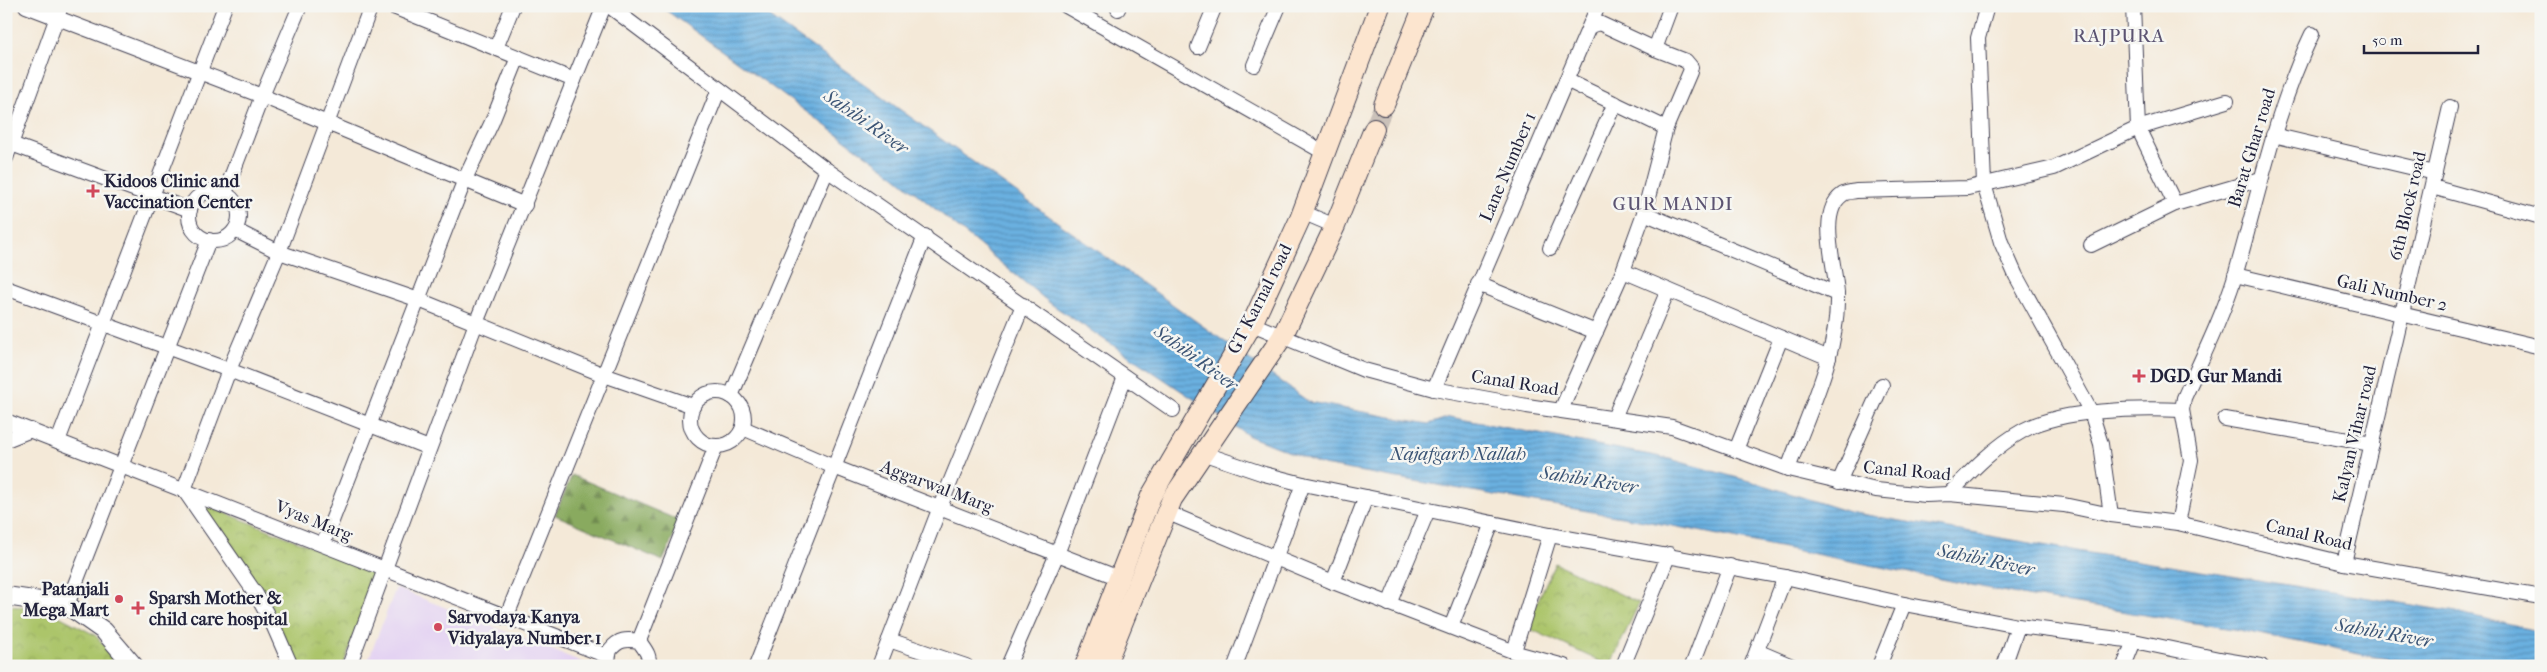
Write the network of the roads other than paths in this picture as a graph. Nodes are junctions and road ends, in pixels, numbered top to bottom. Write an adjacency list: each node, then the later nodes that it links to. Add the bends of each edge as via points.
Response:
1 (26, 6): 18 (street)
2 (225, 6): 26 (street)
3 (300, 6): 30 (street)
4 (371, 6): 35 (street)
5 (391, 6): 22 (street)
6 (513, 6): 22 (street)
7 (604, 6): 27 (street)
8 (609, 6): 29 (street)
9 (1066, 6): 41 (street)
10 (1215, 6): 21 (street)
11 (1279, 6): 25 (street)
12 (1380, 6): 41 (main road, GT Karnal road)
13 (1424, 6): 33 (main road)
14 (1598, 6): 19 (street, Lane Number 1)
15 (1671, 6): 23 (street)
16 (1987, 6): 47 (street, via 1978,38)
17 (2133, 6): 37 (street)
18 (59, 12): 26 (street); 40 (street)
19 (1590, 26): 23 (street, via 1599,23); 28 (street, Lane Number 1)
20 (2312, 34): 39 (street, Barat Ghar road)
21 (1198, 47)
22 (496, 48): 24 (street)
23 (1655, 48): 36 (street, via 1686,61 1691,67)
24 (518, 57): 27 (street); 44 (street)
25 (1254, 65)
26 (200, 72): 30 (street); 49 (street)
27 (574, 80): 51 (street)
28 (1566, 80): 32 (street); 65 (street, Lane Number 1)
29 (719, 89): 43 (street); 82 (street)
30 (262, 96): 35 (street); 48 (street)
31 (2227, 101): 37 (street)
32 (1615, 103): 36 (street); 61 (street)
33 (1384, 105)
34 (2450, 107): 46 (street, 6th Block road)
35 (326, 124): 44 (street); 62 (street)
36 (1666, 128): 54 (street)
37 (2138, 128): 47 (street, via 2054,168); 50 (street)
38 (1374, 129): 56 (main road, GT Karnal road)
39 (2273, 135): 45 (street, Barat Ghar road); 46 (street)
40 (9, 143): 42 (street); 49 (street)
41 (1325, 152): 53 (main road, GT Karnal road)
42 (6, 158)
43 (827, 170): 58 (street); 86 (street)
44 (465, 179): 51 (street); 69 (street)
45 (2261, 179): 50 (street); 64 (street, Barat Ghar road)
46 (2434, 180): 55 (street); 71 (street, 6th Block road)
47 (1984, 184): 68 (street, via 1968,188 1842,194 1829,219); 91 (street, via 2001,242 2016,276)
48 (225, 194): 52 (street, via 208,192 193,202); 57 (street, via 237,205 239,214)
49 (152, 197): 52 (street); 73 (street)
50 (2175, 204): 60 (street)
51 (525, 205): 72 (street)
52 (190, 210): 59 (street, via 190,223 197,235)
53 (1302, 212): 56 (street); 74 (main road, GT Karnal road)
54 (1644, 213): 63 (street); 68 (street)
55 (2541, 217)
56 (1335, 226): 76 (main road, GT Karnal road)
57 (235, 230): 59 (street, via 224,239); 62 (street)
58 (925, 236): 70 (street); 106 (street)
59 (209, 240): 79 (street)
60 (2091, 245)
61 (1550, 248)
62 (279, 252): 69 (street); 81 (street)
63 (1623, 271): 67 (street); 75 (street)
64 (2235, 275): 71 (street, Gali Number 2); 90 (street, Barat Ghar road, via 2223,311 2184,398)
65 (1478, 284): 75 (street); 85 (street, Lane Number 1)
66 (6, 288): 73 (street)
67 (1668, 290): 77 (street); 92 (street)
68 (1837, 294): 80 (street, via 1836,326)
69 (419, 300): 72 (street); 95 (street)
70 (1023, 305): 83 (street); 113 (street)
71 (2403, 314): 78 (street, Gali Number 2); 100 (street, Kalyan Vihar road)
72 (476, 323): 82 (street); 103 (street)
73 (103, 324): 79 (street); 99 (street)
74 (1252, 324): 76 (street, Canal Road); 128 (main road, GT Karnal road, via 1151,496)
75 (1596, 332): 89 (street)
76 (1282, 337): 85 (street, Canal Road, via 1364,370); 102 (main road, GT Karnal road)
77 (1781, 338): 80 (street); 104 (street)
78 (2541, 347)
79 (168, 349): 81 (street); 105 (street)
80 (1829, 358): 107 (street)
81 (229, 370): 95 (street); 110 (street)
82 (604, 375): 87 (street); 135 (street)
83 (1125, 377): 88 (street); 121 (street)
84 (1882, 385): 108 (street)
85 (1434, 389): 89 (street, Canal Road)
86 (731, 396): 87 (street, via 710,392); 96 (street, via 743,410)
87 (693, 406): 101 (street, via 690,416 697,437)
88 (1173, 410)
89 (1561, 410): 92 (street, Canal Road)
90 (2182, 410): 91 (street); 118 (street, via 2191,460)
91 (2091, 412): 111 (street, via 2056,418 2025,430 1981,461); 116 (street, via 2101,444)
92 (1614, 418): 104 (street, Canal Road, via 1672,427)
93 (2225, 419): 100 (street)
94 (6, 421): 97 (street, Vyas Marg)
95 (370, 423): 103 (street); 120 (street)
96 (743, 428): 101 (street, via 729,443); 106 (street, Aggarwal Marg)
97 (31, 430): 98 (street); 99 (street, Vyas Marg)
98 (6, 440)
99 (58, 441): 105 (street, Vyas Marg)
100 (2372, 444): 124 (street, Kalyan Vihar road)
101 (716, 446): 139 (street)
102 (1209, 446): 109 (street, via 1264,474); 115 (main road, GT Karnal road)
103 (429, 448): 126 (street)
104 (1736, 450): 107 (street, Canal Road)
105 (122, 466): 110 (street, Vyas Marg); 134 (street)
106 (834, 467): 113 (street, Aggarwal Marg); 149 (street)
107 (1788, 469): 108 (street, Canal Road)
108 (1839, 482): 111 (street, Canal Road, via 1876,490)
109 (1303, 484): 112 (street); 123 (street)
110 (184, 490): 120 (street, Vyas Marg); 146 (street, via 256,594)
111 (1949, 494): 116 (street, Canal Road, via 2064,505)
112 (1366, 497): 114 (street); 129 (street)
113 (940, 507): 121 (street, Aggarwal Marg); 138 (street)
114 (1428, 510): 117 (street); 132 (street)
115 (1166, 512): 123 (street); 154 (main road, GT Karnal road)
116 (2111, 516): 118 (street, Canal Road)
117 (1492, 523): 119 (street); 137 (street)
118 (2178, 523): 124 (street, Canal Road)
119 (1550, 535): 122 (street); 141 (street)
120 (323, 544): 126 (street, Vyas Marg)
121 (1057, 554): 128 (street, Aggarwal Marg); 152 (street)
122 (1669, 554): 125 (street); 157 (street)
123 (1275, 559): 129 (street); 155 (street)
124 (2344, 563): 131 (street, Canal Road)
125 (1730, 566): 127 (street); 158 (street)
126 (384, 569): 135 (street, Vyas Marg); 147 (street)
127 (1785, 577): 133 (street); 142 (street)
128 (1119, 578): 153 (main road, GT Karnal road)
129 (1333, 582): 132 (street)
130 (6, 596): 134 (street)
131 (2541, 596)
132 (1389, 604): 137 (street)
133 (1904, 604): 136 (street); 161 (street)
134 (67, 605): 145 (street, via 104,631)
135 (506, 618): 143 (street, Vyas Marg)
136 (2018, 626): 140 (street); 162 (street)
137 (1451, 627): 141 (street)
138 (889, 640): 150 (street); 151 (street)
139 (639, 641): 143 (street, via 620,641 610,650); 148 (street, via 648,654)
140 (2134, 641): 144 (street); 163 (street)
141 (1514, 651): 156 (street)
142 (1757, 651): 159 (street); 160 (street)
143 (607, 661)
144 (2218, 662): 164 (street)
145 (134, 666)
146 (291, 666)
147 (349, 666)
148 (649, 666)
149 (756, 666)
150 (879, 666)
151 (966, 666)
152 (1008, 666)
153 (1085, 666)
154 (1105, 666)
155 (1235, 666)
156 (1564, 666)
157 (1623, 666)
158 (1692, 666)
159 (1752, 666)
160 (1792, 666)
161 (1879, 666)
162 (2004, 666)
163 (2124, 666)
164 (2261, 666)

